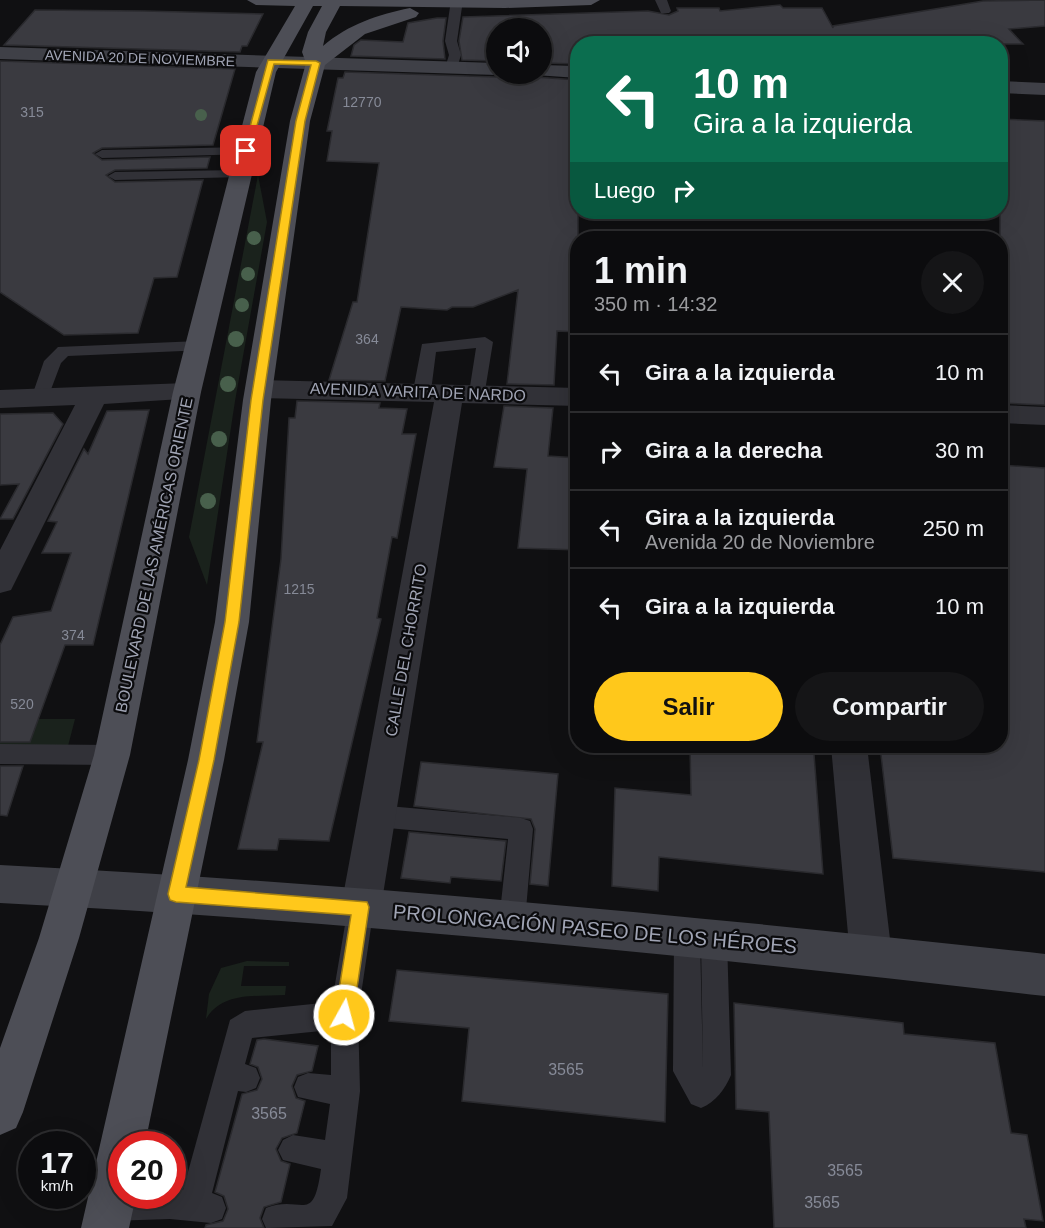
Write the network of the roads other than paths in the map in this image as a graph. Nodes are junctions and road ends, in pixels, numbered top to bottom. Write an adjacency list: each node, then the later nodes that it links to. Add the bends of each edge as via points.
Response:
1 (256, 0): 3 (main road)
2 (591, 0): 5 (main road)
3 (306, 1): 4 (main road); 8 (main road, BOULEVARD DE LAS AMÉRICAS ORIENTE)
4 (334, 1): 5 (main road); 9 (main road, via 317,32 312,52)
5 (504, 3): 6 (main road)
6 (455, 13): 9 (main road, via 416,12 366,24 346,35); 10 (lane)
7 (2, 56): 8 (main road, AVENIDA 20 DE NOVIEMBRE)
8 (271, 62): 9 (main road, AVENIDA 20 DE NOVIEMBRE); 17 (main road, BOULEVARD DE LAS AMÉRICAS ORIENTE)
9 (316, 63): 10 (main road, AVENIDA 20 DE NOVIEMBRE); 20 (main road, via 300,121)
10 (451, 68): 11 (main road, AVENIDA 20 DE NOVIEMBRE)
11 (486, 69)
12 (552, 71): 13 (main road)
13 (570, 72)
14 (1008, 87): 15 (main road)
15 (1045, 89)
16 (102, 154): 17 (lane)
17 (243, 162): 18 (lane); 19 (main road, BOULEVARD DE LAS AMÉRICAS ORIENTE)
18 (115, 176)
19 (198, 346): 21 (main road, BOULEVARD DE LAS AMÉRICAS ORIENTE); 24 (lane, via 64,351 53,361)
20 (259, 389): 22 (street, AVENIDA VARITA DE NARDO); 36 (main road, via 232,622)
21 (187, 392): 23 (street); 32 (main road, BOULEVARD DE LAS AMÉRICAS ORIENTE)
22 (450, 392): 25 (street, AVENIDA VARITA DE NARDO); 33 (street, CALLE DEL CHORRITO)
23 (94, 394): 24 (street); 29 (street)
24 (41, 396): 26 (street)
25 (570, 397)
26 (0, 399)
27 (1008, 414): 28 (street)
28 (1045, 416)
29 (0, 581)
30 (850, 753): 39 (street)
31 (0, 754): 32 (lane)
32 (112, 755): 35 (main road, BOULEVARD DE LAS AMÉRICAS ORIENTE)
33 (377, 816): 37 (street, CALLE DEL CHORRITO); 38 (lane, via 521,829)
34 (0, 884): 35 (main road, PROLONGACIÓN PASEO DE LOS HÉROES)
35 (74, 888): 36 (main road, PROLONGACIÓN PASEO DE LOS HÉROES); 42 (main road, BOULEVARD DE LAS AMÉRICAS ORIENTE)
36 (176, 894): 37 (main road, PROLONGACIÓN PASEO DE LOS HÉROES); 46 (main road)
37 (361, 907): 38 (main road, PROLONGACIÓN PASEO DE LOS HÉROES); 41 (lane)
38 (512, 921): 39 (main road, PROLONGACIÓN PASEO DE LOS HÉROES)
39 (871, 956): 40 (main road, PROLONGACIÓN PASEO DE LOS HÉROES)
40 (1045, 975)
41 (344, 1015): 44 (lane); 49 (lane, via 245,1025 238,1035 237,1077 202,1206)
42 (8, 1076): 45 (main road, BOULEVARD DE LAS AMÉRICAS ORIENTE)
43 (308, 1087): 44 (lane)
44 (346, 1091): 48 (lane)
45 (0, 1112)
46 (125, 1131)
47 (293, 1150): 48 (lane)
48 (337, 1156): 50 (lane, via 332,1198 321,1215 302,1222)
49 (107, 1217)
50 (277, 1219)

